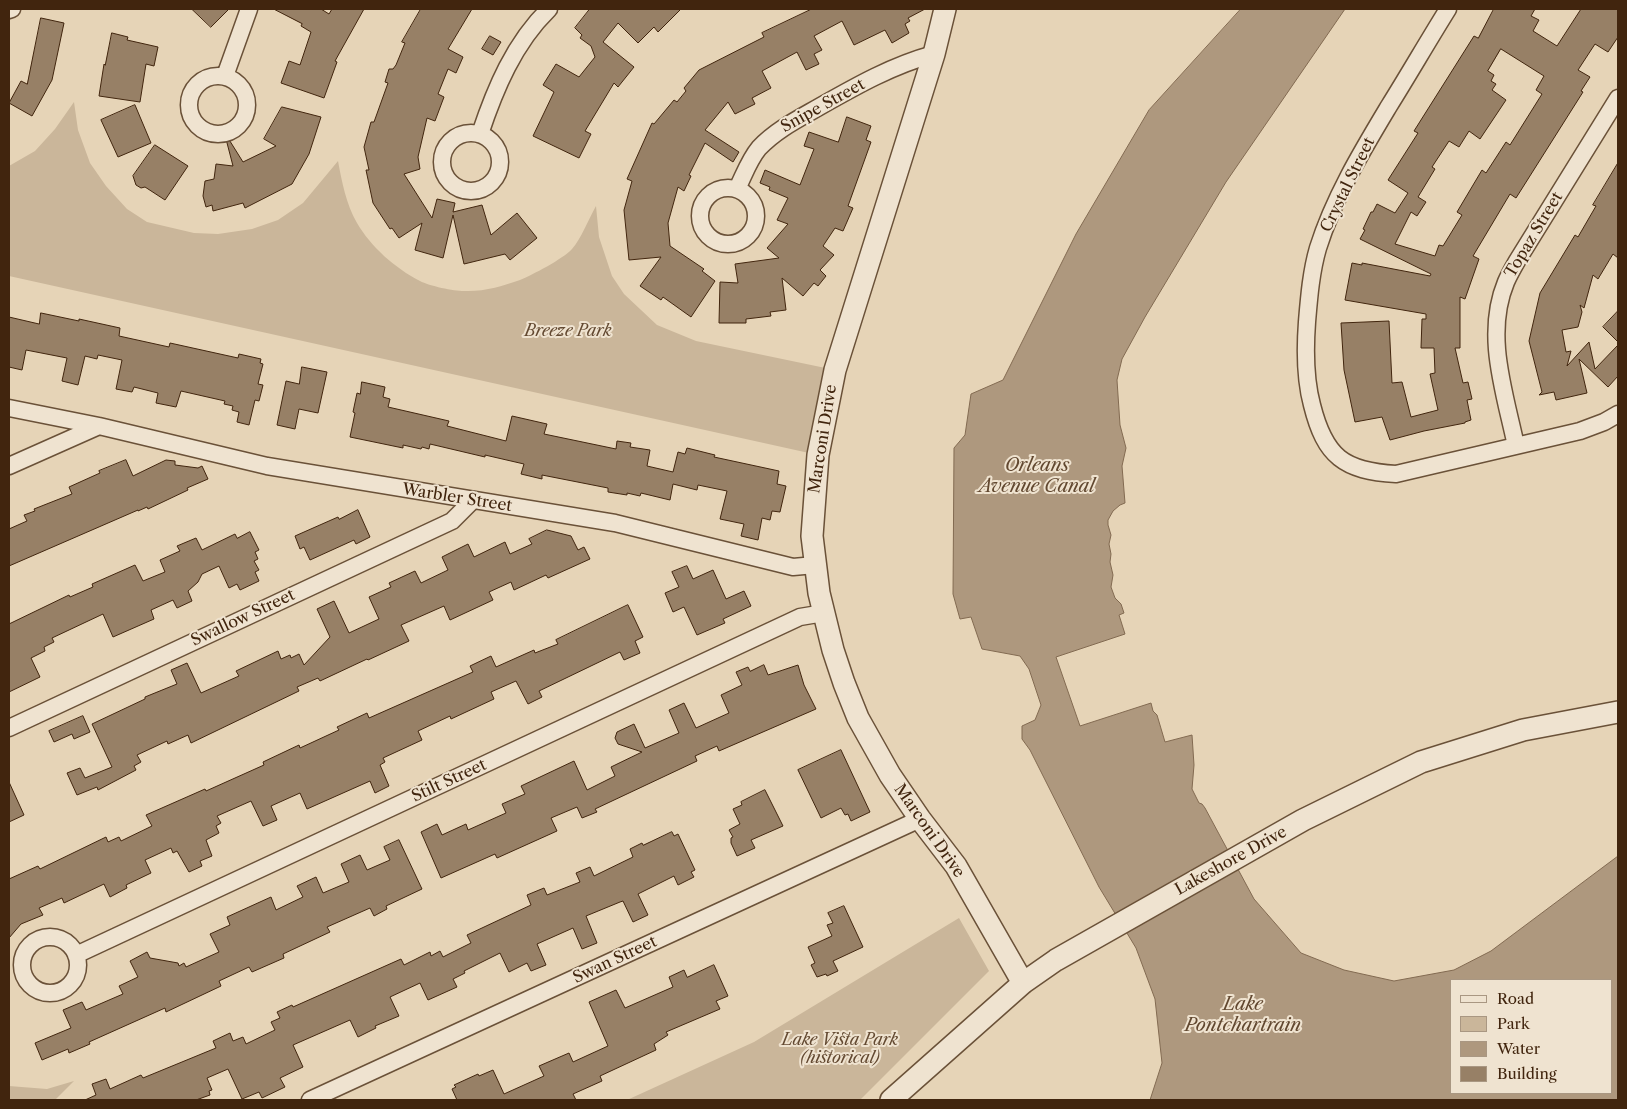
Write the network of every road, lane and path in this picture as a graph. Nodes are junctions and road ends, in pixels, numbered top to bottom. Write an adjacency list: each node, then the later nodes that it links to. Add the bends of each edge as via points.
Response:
1 (250, 9): 6 (street)
2 (549, 9): 8 (street, via 510,60)
3 (945, 9): 5 (street, Marconi Drive)
4 (1448, 9): 13 (street, Crystal Street, via 1364,148 1337,199 1318,248 1308,303 1306,340 1310,401 1321,434 1338,458 1356,469 1396,474)
5 (934, 54): 9 (street, Snipe Street, via 909,61 871,79 778,130 758,149); 16 (street, Marconi Drive, via 834,370 818,455 812,536)
6 (226, 76)
7 (1618, 98): 13 (street, Topaz Street, via 1506,282 1498,314 1496,348)
8 (480, 134)
9 (737, 189)
10 (9, 408): 12 (street, Warbler Street)
11 (1618, 414): 13 (street, Crystal Street, via 1580,431)
12 (100, 426): 14 (street); 15 (street, Warbler Street, via 267,466)
13 (1516, 446)
14 (9, 466)
15 (473, 500): 16 (street, Warbler Street, via 615,523 793,567); 19 (street, Swallow Street, via 452,521)
16 (815, 565): 17 (street, Marconi Drive)
17 (824, 613): 20 (street, Marconi Drive, via 841,675 858,718); 21 (street, Stilt Street, via 800,617)
18 (1618, 712): 22 (street, Lakeshore Drive, via 1523,730 1421,762 1303,820 1109,929)
19 (9, 728)
20 (920, 819): 22 (street, Marconi Drive, via 956,866); 23 (street, Swan Street)
21 (76, 955)
22 (1023, 983): 24 (street, Lakeshore Drive)
23 (310, 1100)
24 (891, 1100)

